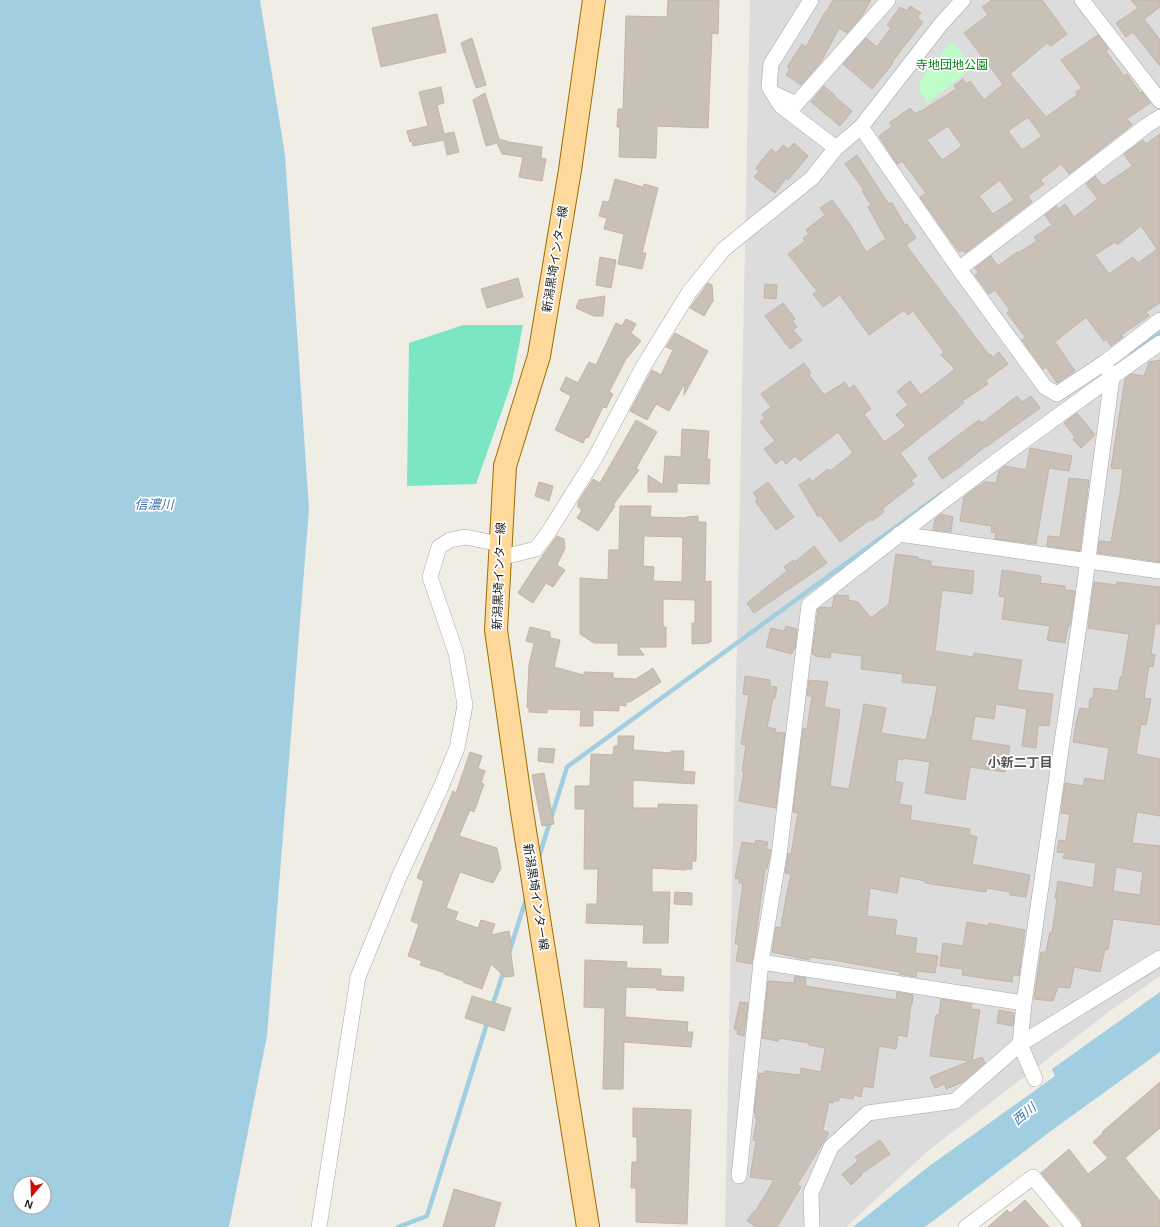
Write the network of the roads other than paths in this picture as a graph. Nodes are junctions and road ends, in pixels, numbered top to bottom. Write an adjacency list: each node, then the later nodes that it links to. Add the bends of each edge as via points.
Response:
1 (594, 0): 17 (main road, 新潟黒埼インター線, via 570,170 539,356 505,466)
2 (811, 0): 6 (street, via 771,64 769,87)
3 (888, 0): 6 (street, via 796,104)
4 (963, 0): 9 (street, via 941,24)
5 (1082, 0): 7 (street)
6 (773, 93): 10 (street, via 781,106)
7 (1160, 102)
8 (1160, 117): 11 (street)
9 (861, 127): 10 (street); 11 (street)
10 (836, 148): 17 (street, via 812,178 724,249 690,291 643,366 595,458 536,549)
11 (959, 269): 14 (street, via 1045,387 1057,394)
12 (1160, 320): 14 (street)
13 (1160, 343): 15 (street)
14 (1104, 363): 15 (street)
15 (1112, 377): 16 (street); 18 (street)
16 (899, 534): 18 (street); 21 (street, via 809,605 779,855)
17 (500, 551): 26 (street, via 465,536 450,540 439,547 430,577 456,653 465,705 457,748 399,877 358,977); 27 (main road, 新潟黒埼インター線, via 496,630 522,812)
18 (1088, 561): 19 (street); 22 (street)
19 (1160, 571)
20 (1160, 958): 23 (street)
21 (761, 962): 22 (street); 25 (street)
22 (1024, 1003): 23 (street)
23 (1020, 1044): 24 (street); 28 (street, via 955,1101 868,1112 831,1147 811,1193)
24 (1035, 1079)
25 (739, 1176)
26 (320, 1227)
27 (588, 1227)
28 (812, 1227)
29 (966, 1227): 30 (street, via 1033,1177)
30 (1074, 1227)

